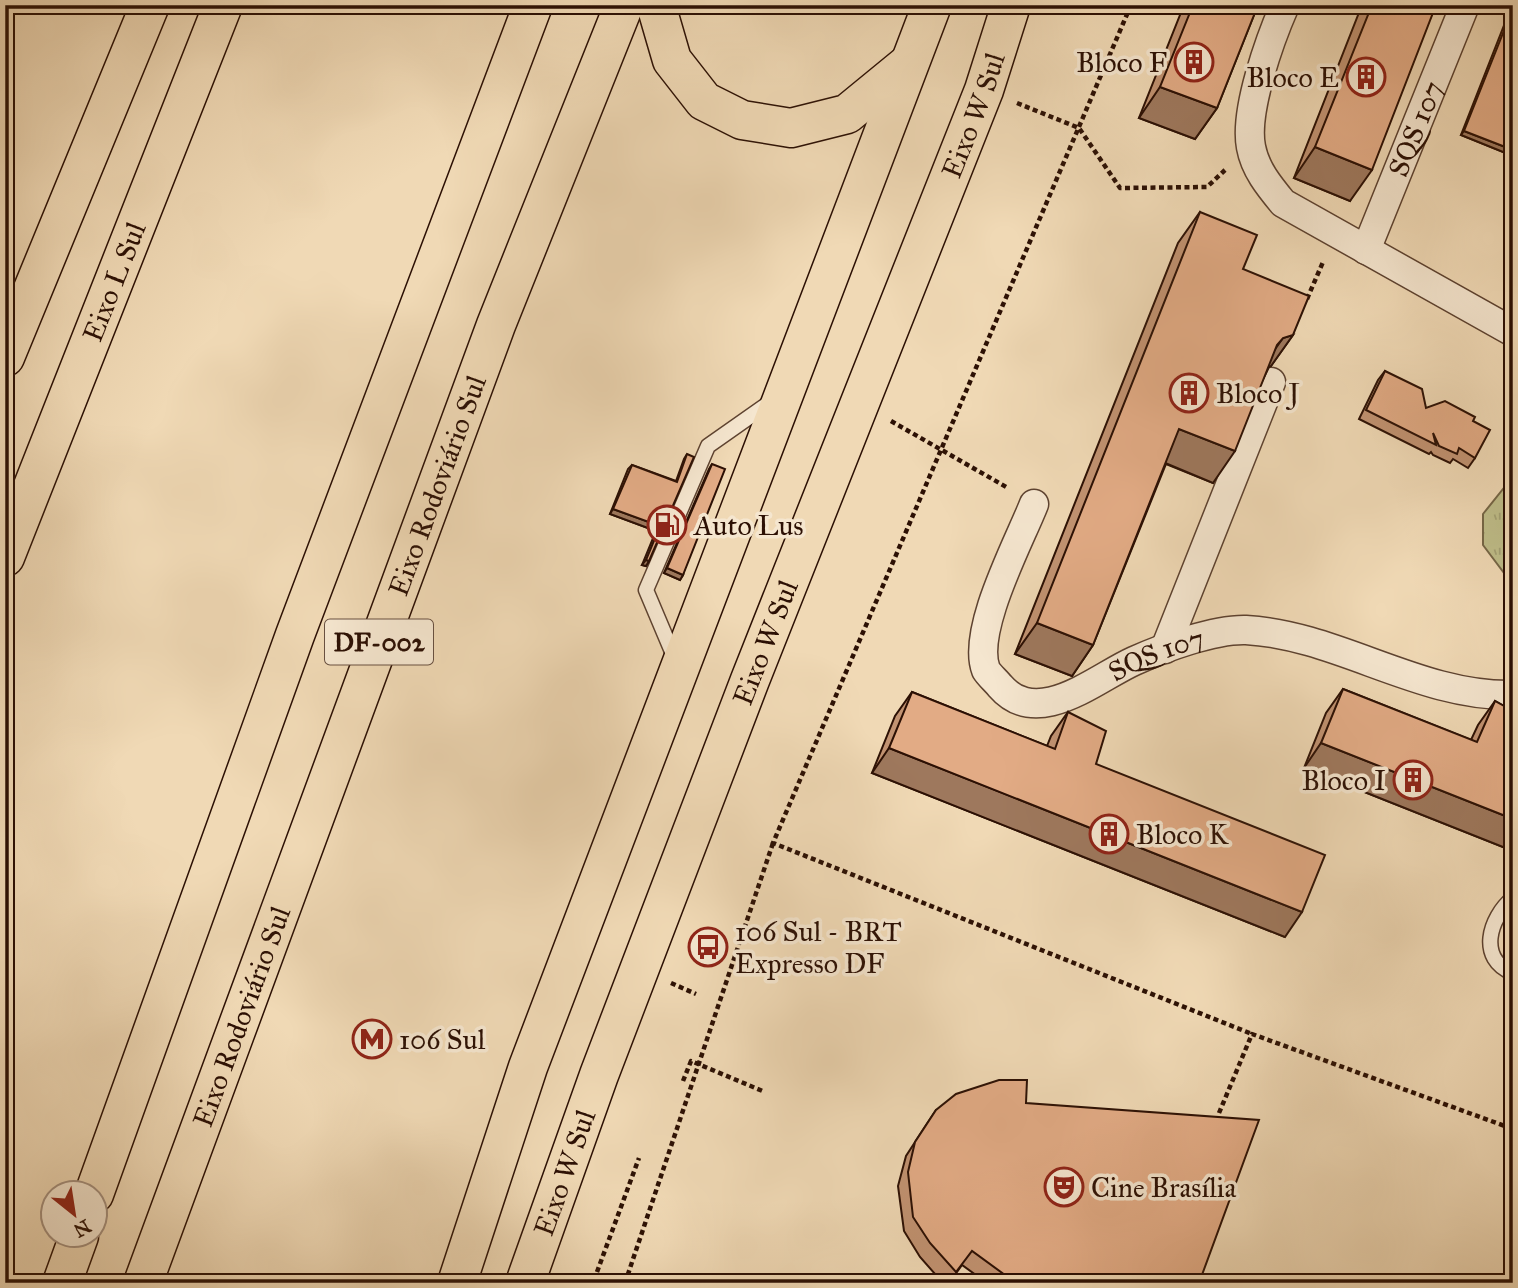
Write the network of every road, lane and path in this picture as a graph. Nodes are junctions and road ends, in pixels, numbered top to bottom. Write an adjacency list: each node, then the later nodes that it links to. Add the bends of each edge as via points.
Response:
1 (150, 5): 17 (main road)
2 (223, 5): 22 (main road, Eixo L Sul)
3 (533, 5): 35 (main road, DF-002, via 295,635)
4 (624, 5): 39 (main road, Eixo Rodoviário Sul / DF-002, via 496,325)
5 (656, 5): 10 (main road, via 672,60 704,101 742,120 791,128 847,114)
6 (932, 5): 10 (main road)
7 (1011, 5): 11 (main road, Eixo W Sul)
8 (1285, 5): 12 (street, via 1254,98)
9 (1465, 5): 14 (street, SQS 107)
10 (908, 64): 19 (main road)
11 (984, 90): 12 (path, via 1079,128 1120,188 1207,187); 20 (main road, Eixo W Sul)
12 (1251, 146): 13 (street, via 1262,178 1283,203)
13 (1336, 232): 14 (street); 15 (path)
14 (1366, 250): 16 (street)
15 (1303, 307)
16 (1513, 332)
17 (5, 357)
18 (1271, 382): 23 (street)
19 (782, 394): 24 (main road); 24 (lane, via 708,446 646,590)
20 (859, 404): 21 (path); 41 (main road, Eixo W Sul, via 599,1075)
21 (1034, 504): 23 (street, SQS 107, via 983,644 986,670 1004,691 1030,704 1061,700)
22 (5, 558)
23 (1165, 649): 25 (street, SQS 107, via 1244,630 1305,640 1434,685)
24 (679, 670): 40 (main road, via 528,1068)
25 (1513, 695)
26 (773, 843): 29 (path)
27 (1513, 898): 28 (lane, via 1502,906 1489,933 1491,955 1501,968)
28 (1513, 973)
29 (699, 1064): 30 (path, via 691,1061); 31 (path); 42 (path)
30 (682, 1081)
31 (765, 1092)
32 (1219, 1113): 33 (path, via 1252,1034)
33 (1513, 1129)
34 (639, 1158): 37 (path)
35 (99, 1180)
36 (74, 1250): 38 (main road)
37 (597, 1272)
38 (62, 1283)
39 (143, 1283)
40 (457, 1283)
41 (525, 1283)
42 (625, 1283)

